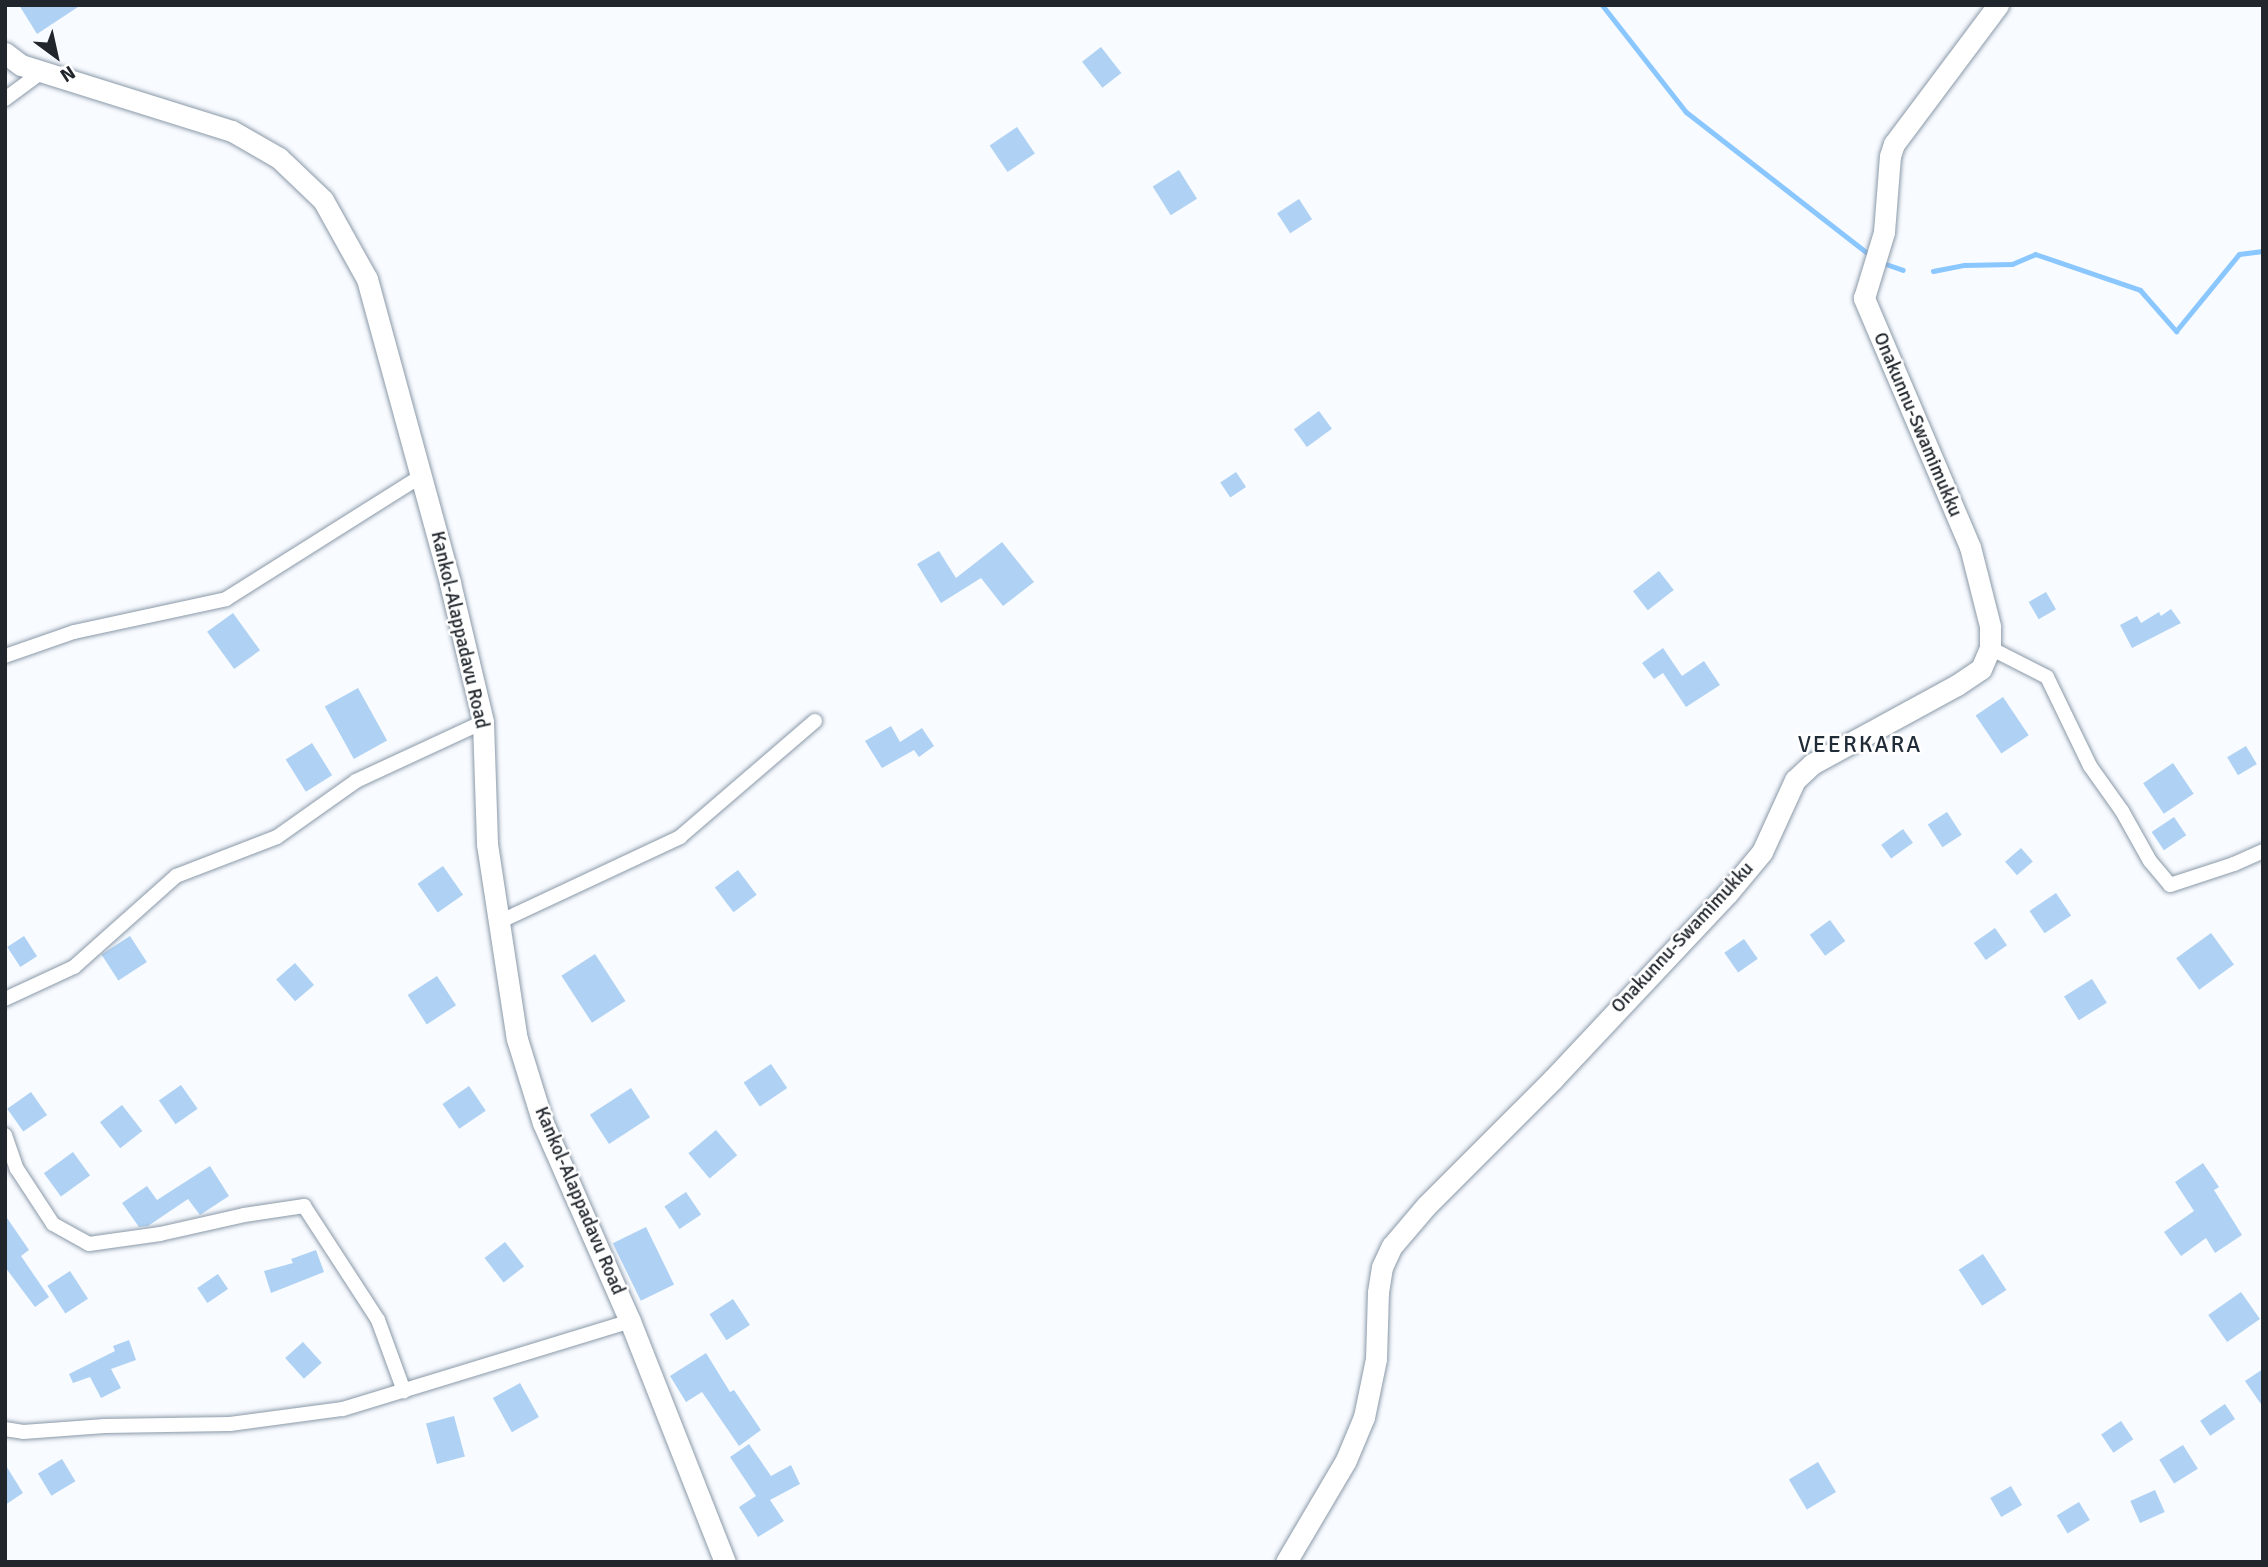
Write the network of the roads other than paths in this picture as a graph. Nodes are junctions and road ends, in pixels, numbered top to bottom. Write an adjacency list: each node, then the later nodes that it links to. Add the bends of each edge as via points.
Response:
1 (1998, 5): 6 (street, Onakunnu-Swamimukku, via 1889,156 1884,232 1864,298 1970,547 1990,626)
2 (5, 53): 3 (street, Kankol-Alappadavu Road, via 21,65)
3 (43, 71): 4 (street); 5 (street, Kankol-Alappadavu Road, via 232,131 279,158 323,200 367,279)
4 (5, 99)
5 (421, 476): 7 (street, via 226,599 74,632); 9 (street, Kankol-Alappadavu Road)
6 (1990, 648): 10 (street, via 2047,677 2090,766 2150,861 2170,884); 18 (street, Onakunnu-Swamimukku, via 1981,669 1812,764 1795,779 1762,852 1727,894 1392,1246 1382,1267 1376,1359 1364,1417 1346,1460)
7 (5, 656)
8 (814, 721): 11 (street, via 680,837)
9 (483, 722): 11 (street, Kankol-Alappadavu Road, via 487,844); 12 (street, via 356,781 277,837 176,876 74,967)
10 (2263, 851)
11 (501, 921): 14 (street, Kankol-Alappadavu Road, via 517,1039 543,1123)
12 (5, 999)
13 (5, 1135): 15 (street, via 17,1169 53,1224 89,1244 304,1206 378,1320)
14 (630, 1321): 15 (street); 17 (street, Kankol-Alappadavu Road)
15 (404, 1391): 16 (street, via 344,1409 230,1424)
16 (5, 1429)
17 (726, 1562)
18 (1286, 1562)

